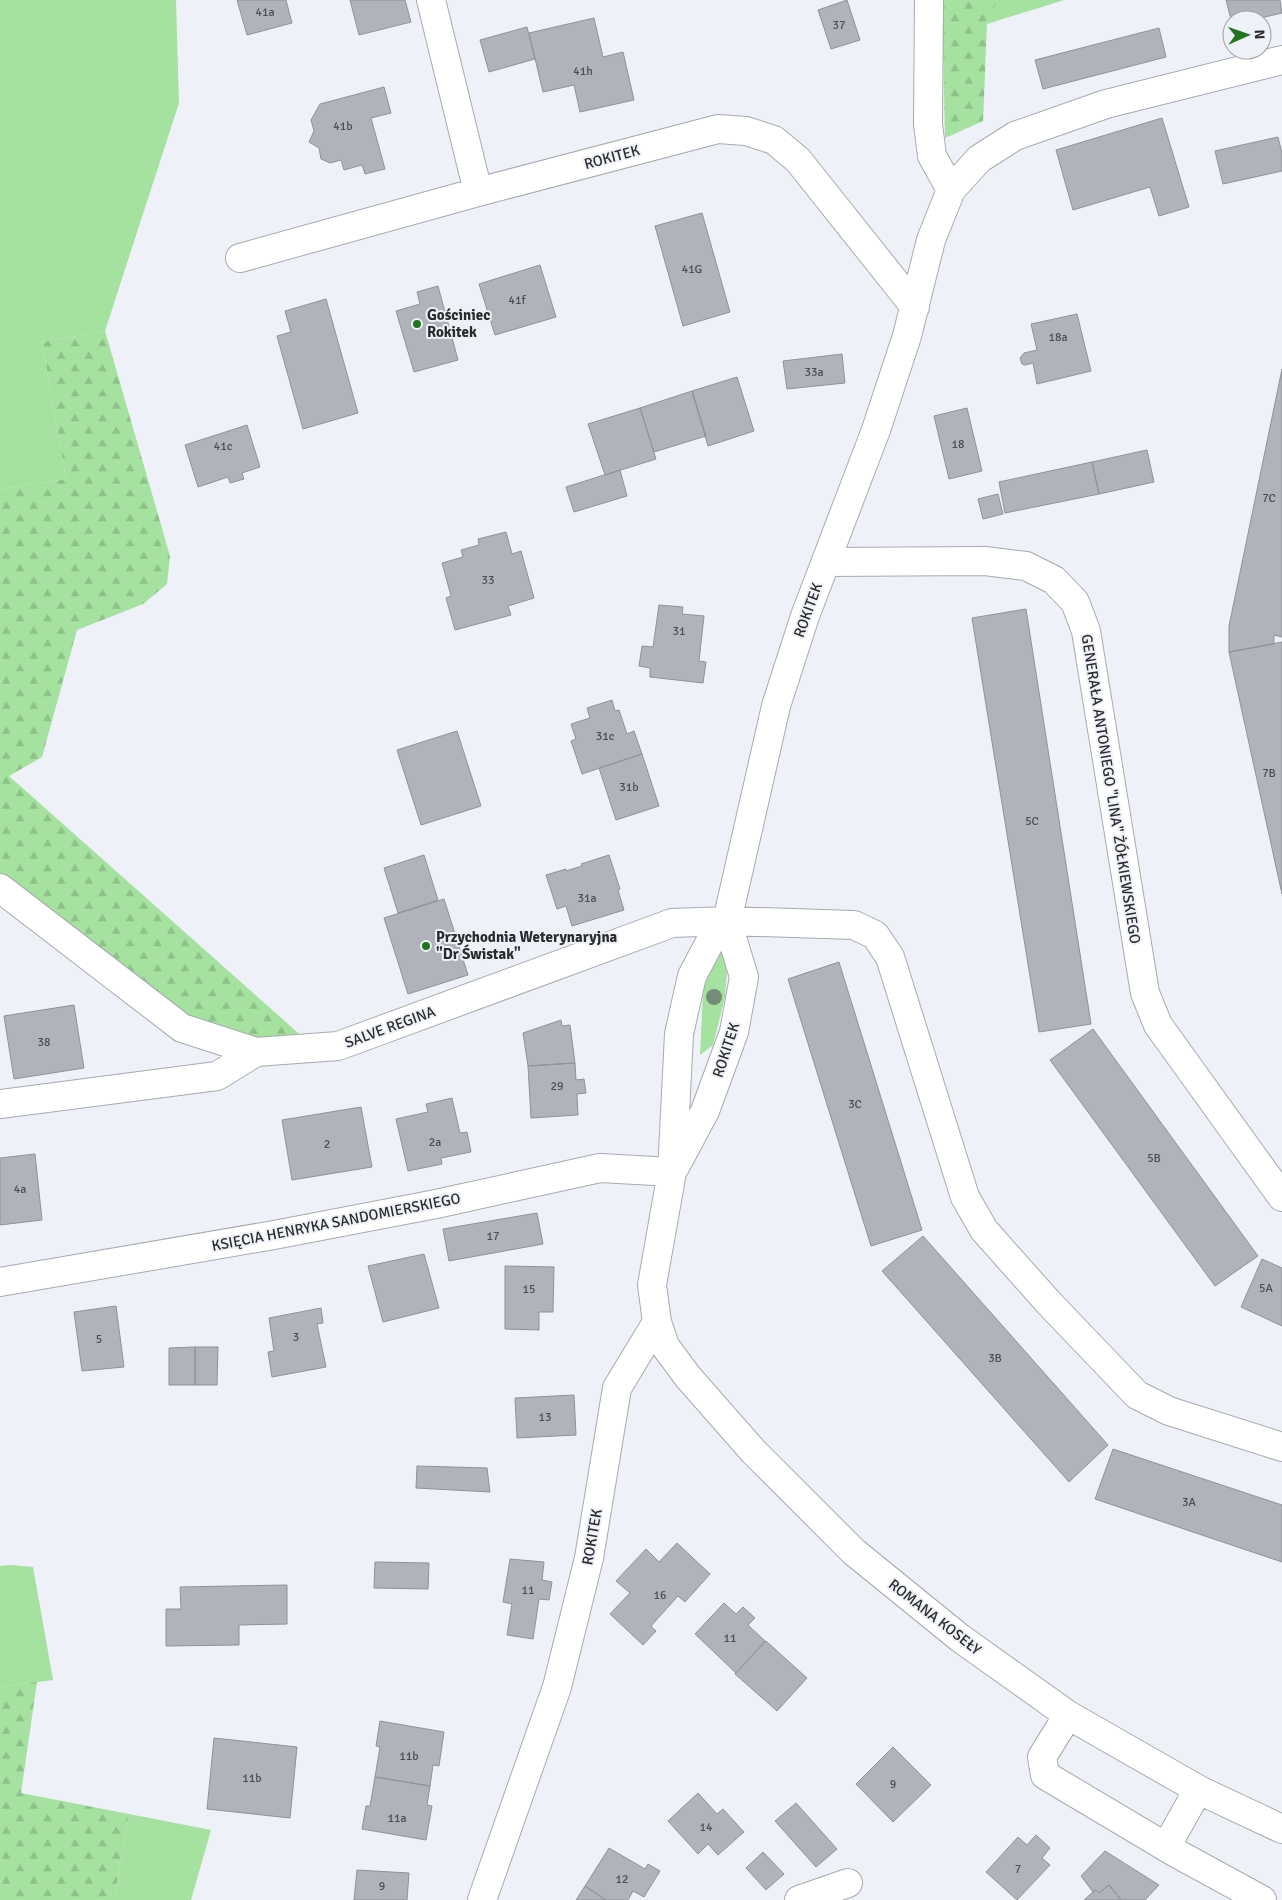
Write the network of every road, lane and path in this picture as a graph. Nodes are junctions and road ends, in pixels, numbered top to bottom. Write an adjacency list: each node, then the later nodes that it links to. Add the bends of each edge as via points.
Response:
1 (431, 0): 5 (street)
2 (929, 0): 4 (street, via 928,124 932,156)
3 (1282, 60): 4 (street, ROKITEK, via 1106,104 1015,136 979,158)
4 (951, 190): 7 (street, ROKITEK, via 931,240)
5 (478, 192): 6 (street, ROKITEK); 7 (street, ROKITEK, via 718,129 746,131 774,140 798,160)
6 (240, 258)
7 (915, 307): 8 (street, ROKITEK, via 876,430)
8 (826, 562): 10 (street, ROKITEK, via 776,706); 14 (street, GENERAŁA ANTONIEGO "LINA" ŻÓŁKIEWSKIEGO, via 985,561 1026,566 1054,580 1075,602 1086,631 1145,993 1158,1025)
9 (0, 888): 11 (street, SALVE REGINA, via 182,1028)
10 (727, 921): 11 (street, SALVE REGINA, via 672,923 338,1046); 13 (street, ROKITEK, via 710,942 692,976 679,1034); 13 (street, ROKITEK, via 744,977 734,1032 705,1111); 17 (street, via 854,925 876,935 890,957 965,1197 984,1230 1137,1395 1169,1411)
11 (256, 1052): 12 (street, via 217,1076)
12 (0, 1104)
13 (672, 1172): 15 (street, KSIĘCIA HENRYKA SANDOMIERSKIEGO, via 600,1168 274,1235); 16 (street, ROKITEK, via 652,1285)
14 (1282, 1197)
15 (0, 1282)
16 (657, 1322): 18 (street, ROMANA KOSEŁY, via 665,1346 688,1377 754,1452 854,1552 960,1638); 23 (street, ROKITEK, via 617,1388 589,1558 557,1687)
17 (1282, 1447)
18 (1068, 1715): 19 (street, ROMANA KOSEŁY); 21 (street, via 1042,1757 1046,1775)
19 (1198, 1790): 20 (street, ROMANA KOSEŁY); 21 (street)
20 (1282, 1829)
21 (1166, 1847): 25 (street)
22 (848, 1883): 24 (street)
23 (482, 1900)
24 (799, 1900)
25 (1262, 1900)

